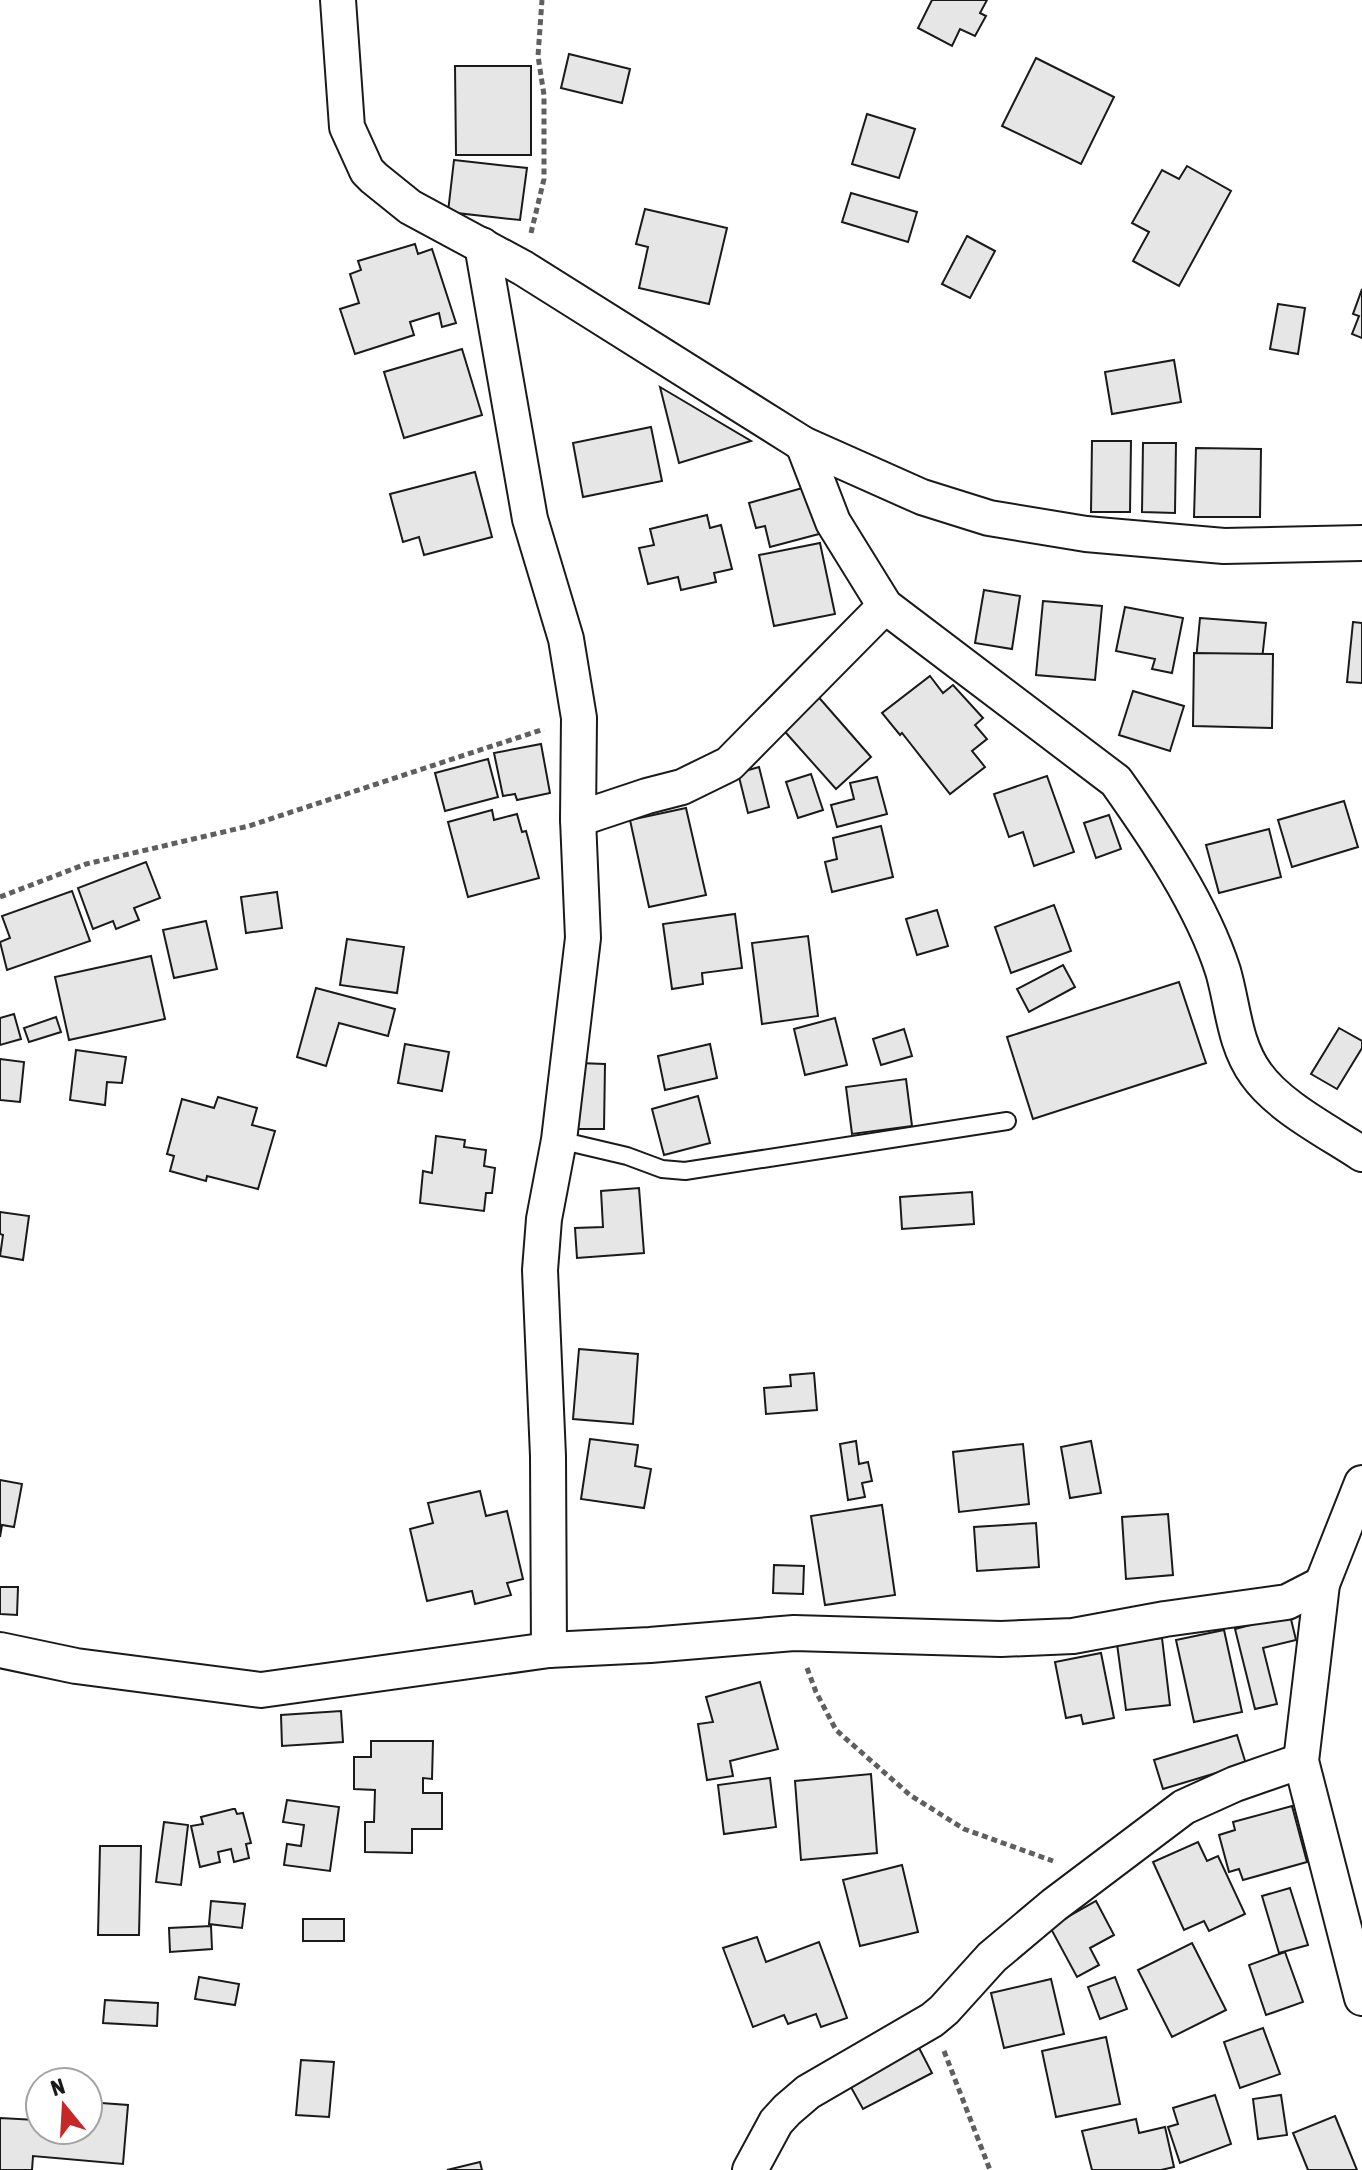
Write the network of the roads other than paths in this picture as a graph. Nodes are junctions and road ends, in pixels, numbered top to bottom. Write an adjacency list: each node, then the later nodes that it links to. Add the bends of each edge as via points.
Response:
1 (338, 0): 2 (street, via 347,127 367,171 410,207)
2 (482, 245): 3 (street); 6 (street, via 530,519 566,639 579,718)
3 (803, 444): 4 (street, via 922,497 989,518 1086,534 1224,546); 5 (street, via 833,522)
4 (1362, 543)
5 (885, 606): 6 (street, via 729,764 682,787); 9 (street, via 1116,781 1193,904 1222,969 1244,1053 1255,1074 1272,1093)
6 (578, 819): 8 (street, via 583,938)
7 (1007, 1121): 8 (lane, via 685,1171)
8 (559, 1140): 13 (street, via 540,1270)
9 (1362, 1154)
10 (1362, 1483): 11 (street)
11 (1322, 1584): 13 (street, via 1287,1602 1073,1636 794,1633); 14 (street)
12 (0, 1650): 13 (street, via 76,1666 261,1690)
13 (549, 1650)
14 (1301, 1761): 15 (street); 16 (street, via 1184,1807 1091,1875 992,1957 932,2020 808,2092 787,2110)
15 (1362, 1998)
16 (750, 2170)

